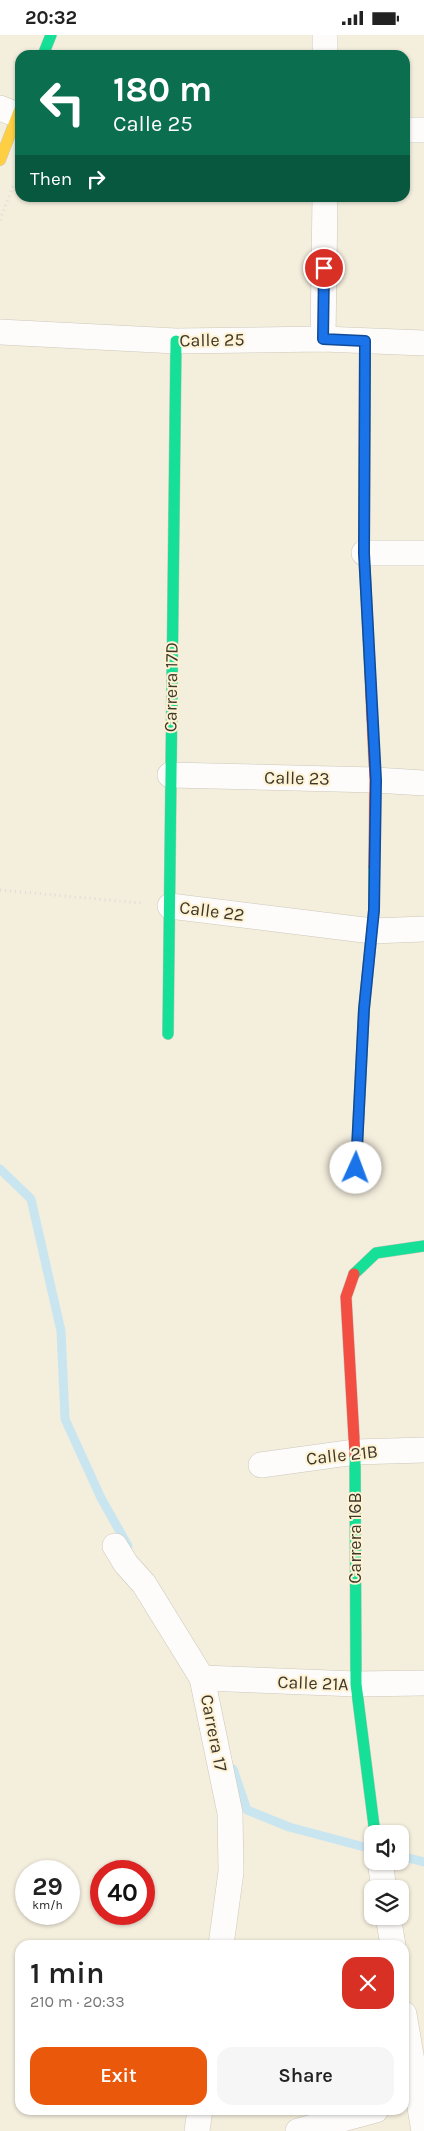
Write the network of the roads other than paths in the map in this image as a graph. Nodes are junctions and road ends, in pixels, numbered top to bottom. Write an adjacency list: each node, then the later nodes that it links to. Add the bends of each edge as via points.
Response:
1 (51, 35): 3 (street)
2 (325, 35): 4 (street)
3 (45, 50)
4 (325, 50)
5 (14, 112): 8 (street)
6 (410, 130): 7 (street)
7 (424, 130)
8 (0, 160)
9 (325, 202): 11 (street)
10 (0, 332): 12 (street, Calle 25)
11 (323, 339): 12 (street, Calle 25); 13 (street, Calle 25)
12 (176, 341): 17 (street, Carrera 17D)
13 (365, 341): 14 (street, Calle 25); 15 (street)
14 (424, 343)
15 (364, 553): 16 (street); 18 (street)
16 (424, 553)
17 (170, 775): 18 (street, Calle 23); 20 (street, Carrera 17D)
18 (376, 780): 19 (street, Calle 23); 22 (street)
19 (424, 783)
20 (170, 905): 22 (street, Calle 22); 23 (street, Carrera 17D)
21 (424, 929): 22 (street, Calle 22)
22 (372, 931): 24 (street, via 364,1009)
23 (168, 1034)
24 (356, 1168)
25 (424, 1246): 27 (street, Carrera 16B, via 376,1253 353,1275 346,1297)
26 (424, 1450): 27 (street, Calle 21B)
27 (355, 1452): 28 (street, Calle 21B); 32 (street, Carrera 16B)
28 (260, 1465)
29 (116, 1546): 30 (street, Carrera 17, via 126,1564 144,1584)
30 (202, 1678): 32 (street, Calle 21A); 35 (street, Carrera 17, via 230,1813 230,1872)
31 (424, 1683): 32 (street, Calle 21A)
32 (356, 1685): 33 (street, Carrera 16B)
33 (374, 1825)
34 (390, 1925): 36 (street)
35 (222, 1940)
36 (392, 1940)
37 (409, 2053): 38 (street)
38 (415, 2099): 43 (street)
39 (199, 2115): 41 (street)
40 (357, 2115): 42 (street)
41 (197, 2131)
42 (298, 2131)
43 (424, 2131)

